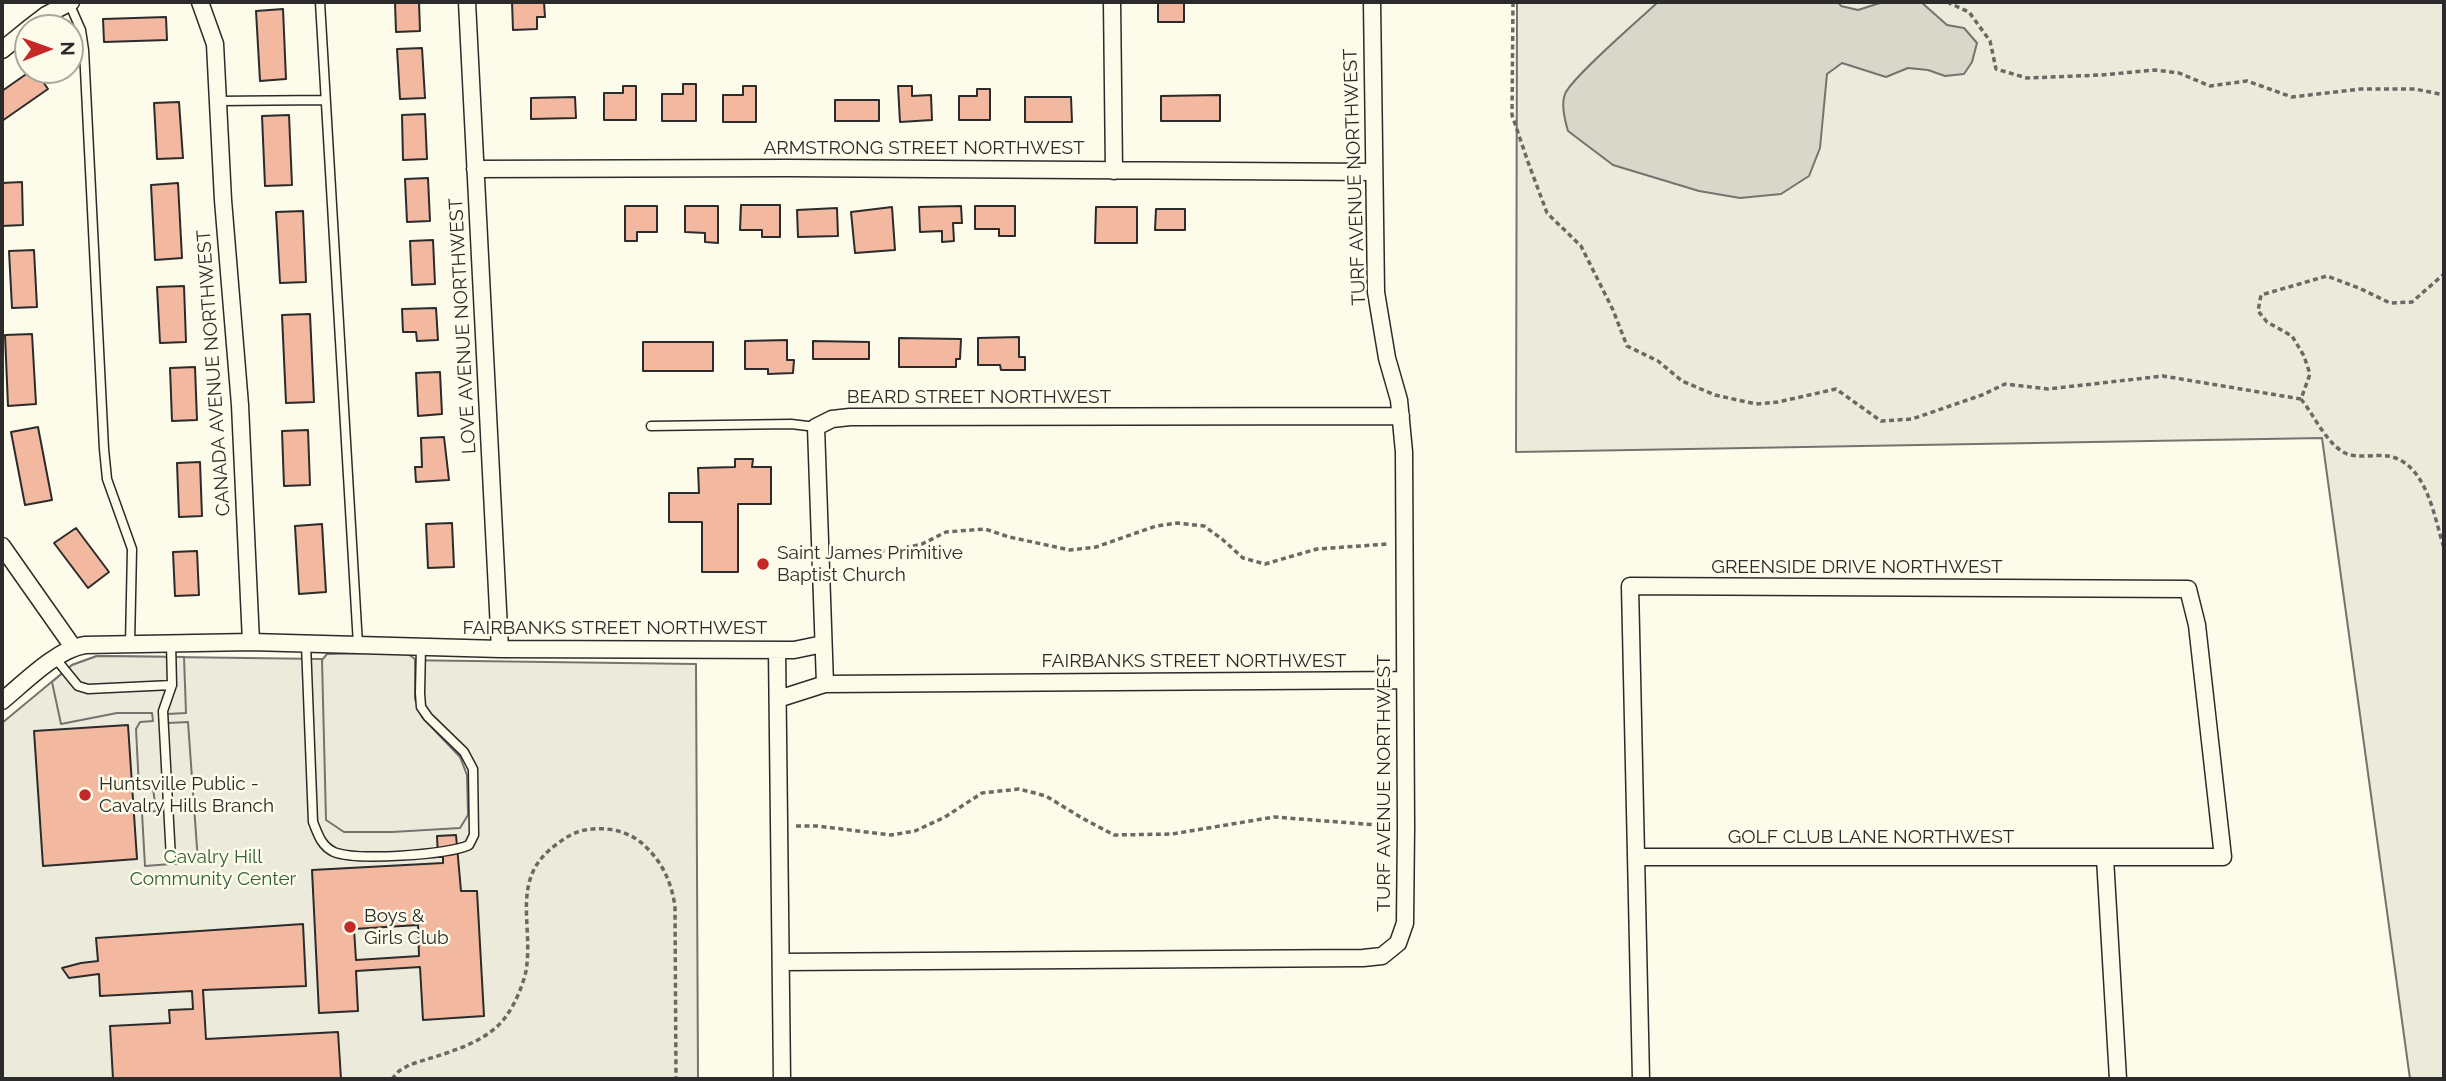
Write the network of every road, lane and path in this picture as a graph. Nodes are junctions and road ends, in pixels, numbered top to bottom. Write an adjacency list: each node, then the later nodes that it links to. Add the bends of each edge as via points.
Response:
1 (70, 2): 9 (street); 27 (lane, via 84,50 106,469 132,549)
2 (200, 2): 12 (street, CANADA AVENUE NORTHWEST, via 215,44)
3 (320, 2): 11 (lane)
4 (467, 2): 13 (street, LOVE AVENUE NORTHWEST)
5 (1112, 2): 14 (street)
6 (1371, 2): 15 (street, TURF AVENUE NORTHWEST)
7 (1513, 2): 17 (path, via 1512,115 1547,213 1581,246 1627,346 1658,361 1682,381 1715,395 1756,404 1836,389 1881,421 1912,419 2005,384 2048,389 2163,376)
8 (1947, 2): 10 (path, via 1969,12 1990,41 1996,69 2026,78 2155,70 2210,86 2247,81 2292,97 2361,89 2415,89)
9 (48, 14)
10 (2444, 95)
11 (325, 100): 12 (lane); 30 (lane)
12 (218, 101): 25 (street, CANADA AVENUE NORTHWEST)
13 (475, 169): 14 (street, ARMSTRONG STREET NORTHWEST); 33 (street, LOVE AVENUE NORTHWEST)
14 (1114, 171): 15 (street, ARMSTRONG STREET NORTHWEST)
15 (1373, 172): 18 (street, TURF AVENUE NORTHWEST, via 1376,292)
16 (2444, 274): 17 (path, via 2412,302 2390,303 2327,276 2261,295 2258,311 2267,322 2292,336 2304,356 2310,373)
17 (2301, 399): 23 (path, via 2345,453 2399,458 2415,473 2426,489)
18 (1401, 416): 20 (street, BEARD STREET NORTHWEST, via 850,417); 21 (street, TURF AVENUE NORTHWEST)
19 (651, 426): 20 (lane)
20 (816, 426): 24 (street)
21 (1405, 543): 24 (path, via 1317,549 1265,564 1243,558 1204,526 1177,523 1070,550 985,529 946,532 898,550); 36 (street, TURF AVENUE NORTHWEST)
22 (2, 546): 31 (street)
23 (2444, 548)
24 (820, 554): 29 (street)
25 (251, 642): 26 (street, FAIRBANKS STREET NORTHWEST); 28 (street, FAIRBANKS STREET NORTHWEST)
26 (171, 643): 27 (street, FAIRBANKS STREET NORTHWEST); 38 (lane)
27 (130, 644): 31 (street, FAIRBANKS STREET NORTHWEST)
28 (306, 644): 30 (street, FAIRBANKS STREET NORTHWEST); 32 (lane, via 313,822 320,840 333,852 351,856 449,852 469,845 474,835 472,769 464,752 421,707)
29 (823, 644): 34 (street); 37 (street)
30 (358, 645): 32 (street, FAIRBANKS STREET NORTHWEST)
31 (73, 647): 35 (street)
32 (421, 647): 33 (street, FAIRBANKS STREET NORTHWEST)
33 (500, 649): 34 (street, FAIRBANKS STREET NORTHWEST)
34 (777, 650): 39 (street, FAIRBANKS STREET NORTHWEST)
35 (55, 659): 38 (lane, via 78,686 88,689); 40 (street)
36 (1405, 680): 37 (street, FAIRBANKS STREET NORTHWEST); 42 (street, TURF AVENUE NORTHWEST)
37 (825, 684): 39 (street, FAIRBANKS STREET NORTHWEST)
38 (172, 685): 45 (lane, via 163,711)
39 (778, 699): 41 (street)
40 (2, 701)
41 (779, 826): 42 (path, via 817,825 891,835 915,831 946,817 982,793 1018,789 1046,796 1114,835 1172,834 1274,817); 46 (street)
42 (1406, 828): 46 (street, TURF AVENUE NORTHWEST, via 1405,923 1398,943 1382,956)
43 (1637, 857): 44 (street, GOLF CLUB LANE NORTHWEST); 44 (street, GREENSIDE DRIVE NORTHWEST, via 1630,586 2188,589 2197,625 2222,858); 50 (street, GREENSIDE DRIVE NORTHWEST)
44 (2105, 858): 51 (street)
45 (171, 859)
46 (781, 962): 49 (street)
47 (392, 1079): 48 (path, via 409,1065 483,1036 507,1016 526,972 529,879 538,860 563,839 593,828 628,834 643,844 672,885)
48 (676, 1079)
49 (782, 1079)
50 (1640, 1079)
51 (2118, 1079)

